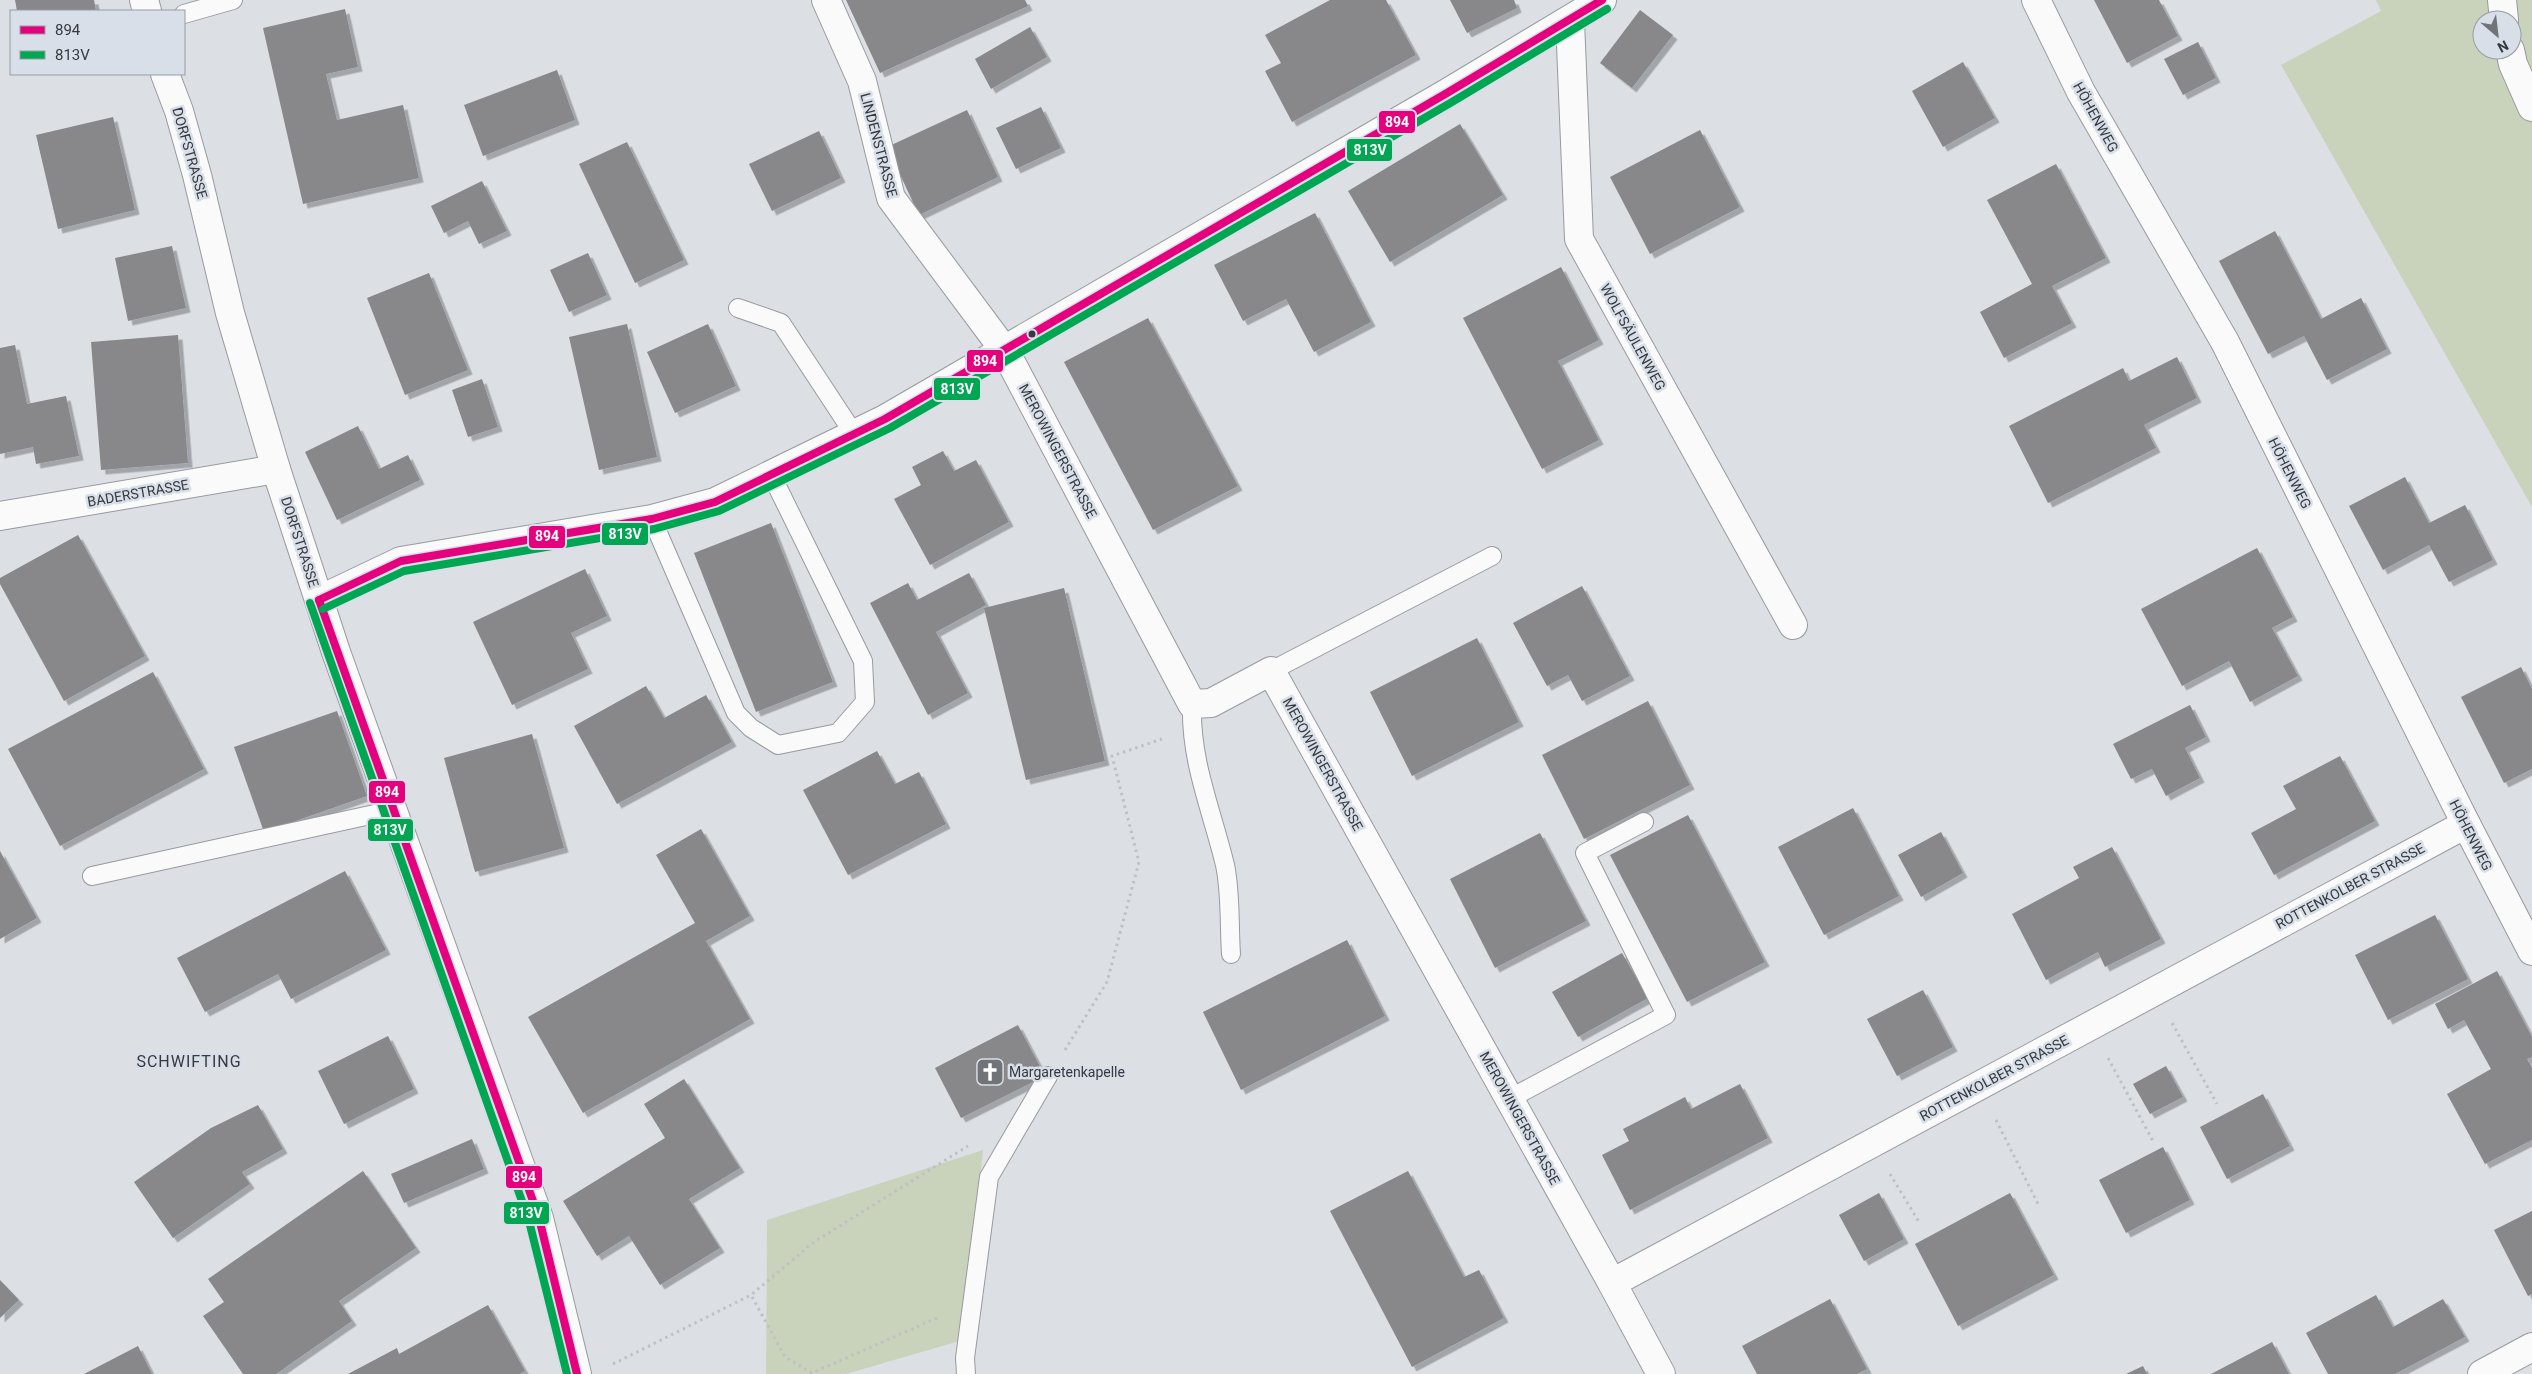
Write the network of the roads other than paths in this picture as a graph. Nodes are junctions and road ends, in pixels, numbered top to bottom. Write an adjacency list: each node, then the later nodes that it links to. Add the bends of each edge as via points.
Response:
1 (233, 0): 5 (lane)
2 (826, 0): 11 (street, LINDENSTRASSE, via 862,81 891,198)
3 (1602, 0): 6 (street)
4 (2036, 0): 24 (street, HÖHENWEG, via 2082,92 2225,342)
5 (185, 14)
6 (1570, 21): 11 (street); 19 (street, WOLFSÄULENWEG, via 1578,239)
7 (2512, 60): 9 (street)
8 (165, 75): 13 (street, DORFSTRASSE, via 197,175 230,313)
9 (2532, 106)
10 (738, 308): 12 (lane, via 781,323)
11 (1005, 351): 12 (street); 21 (street, MEROWINGERSTRASSE)
12 (854, 434): 14 (street)
13 (276, 469): 15 (street, BADERSTRASSE); 18 (street, DORFSTRASSE)
14 (771, 474): 16 (street, via 715,502); 16 (lane, via 863,661 866,702 838,733 778,745 751,728 736,713)
15 (0, 516)
16 (652, 519): 18 (street, via 402,561)
17 (1492, 556): 20 (lane)
18 (319, 600): 22 (street, DORFSTRASSE)
19 (1793, 625)
20 (1272, 671): 21 (street, via 1211,703); 29 (street, MEROWINGERSTRASSE)
21 (1192, 704): 27 (lane, via 1191,731 1225,867)
22 (393, 810): 25 (lane); 32 (street, DORFSTRASSE, via 539,1218)
23 (1644, 822): 29 (lane, via 1585,853 1666,1015)
24 (2466, 824): 26 (street, HÖHENWEG); 30 (street, ROTTENKOLBER STRASSE)
25 (92, 876)
26 (2532, 951)
27 (1231, 954)
28 (1048, 1076): 33 (lane, via 989,1177 965,1358)
29 (1509, 1099): 30 (street, MEROWINGERSTRASSE)
30 (1612, 1283): 34 (street)
31 (2532, 1347): 35 (street)
32 (577, 1374)
33 (966, 1374)
34 (1661, 1374)
35 (2482, 1374)

